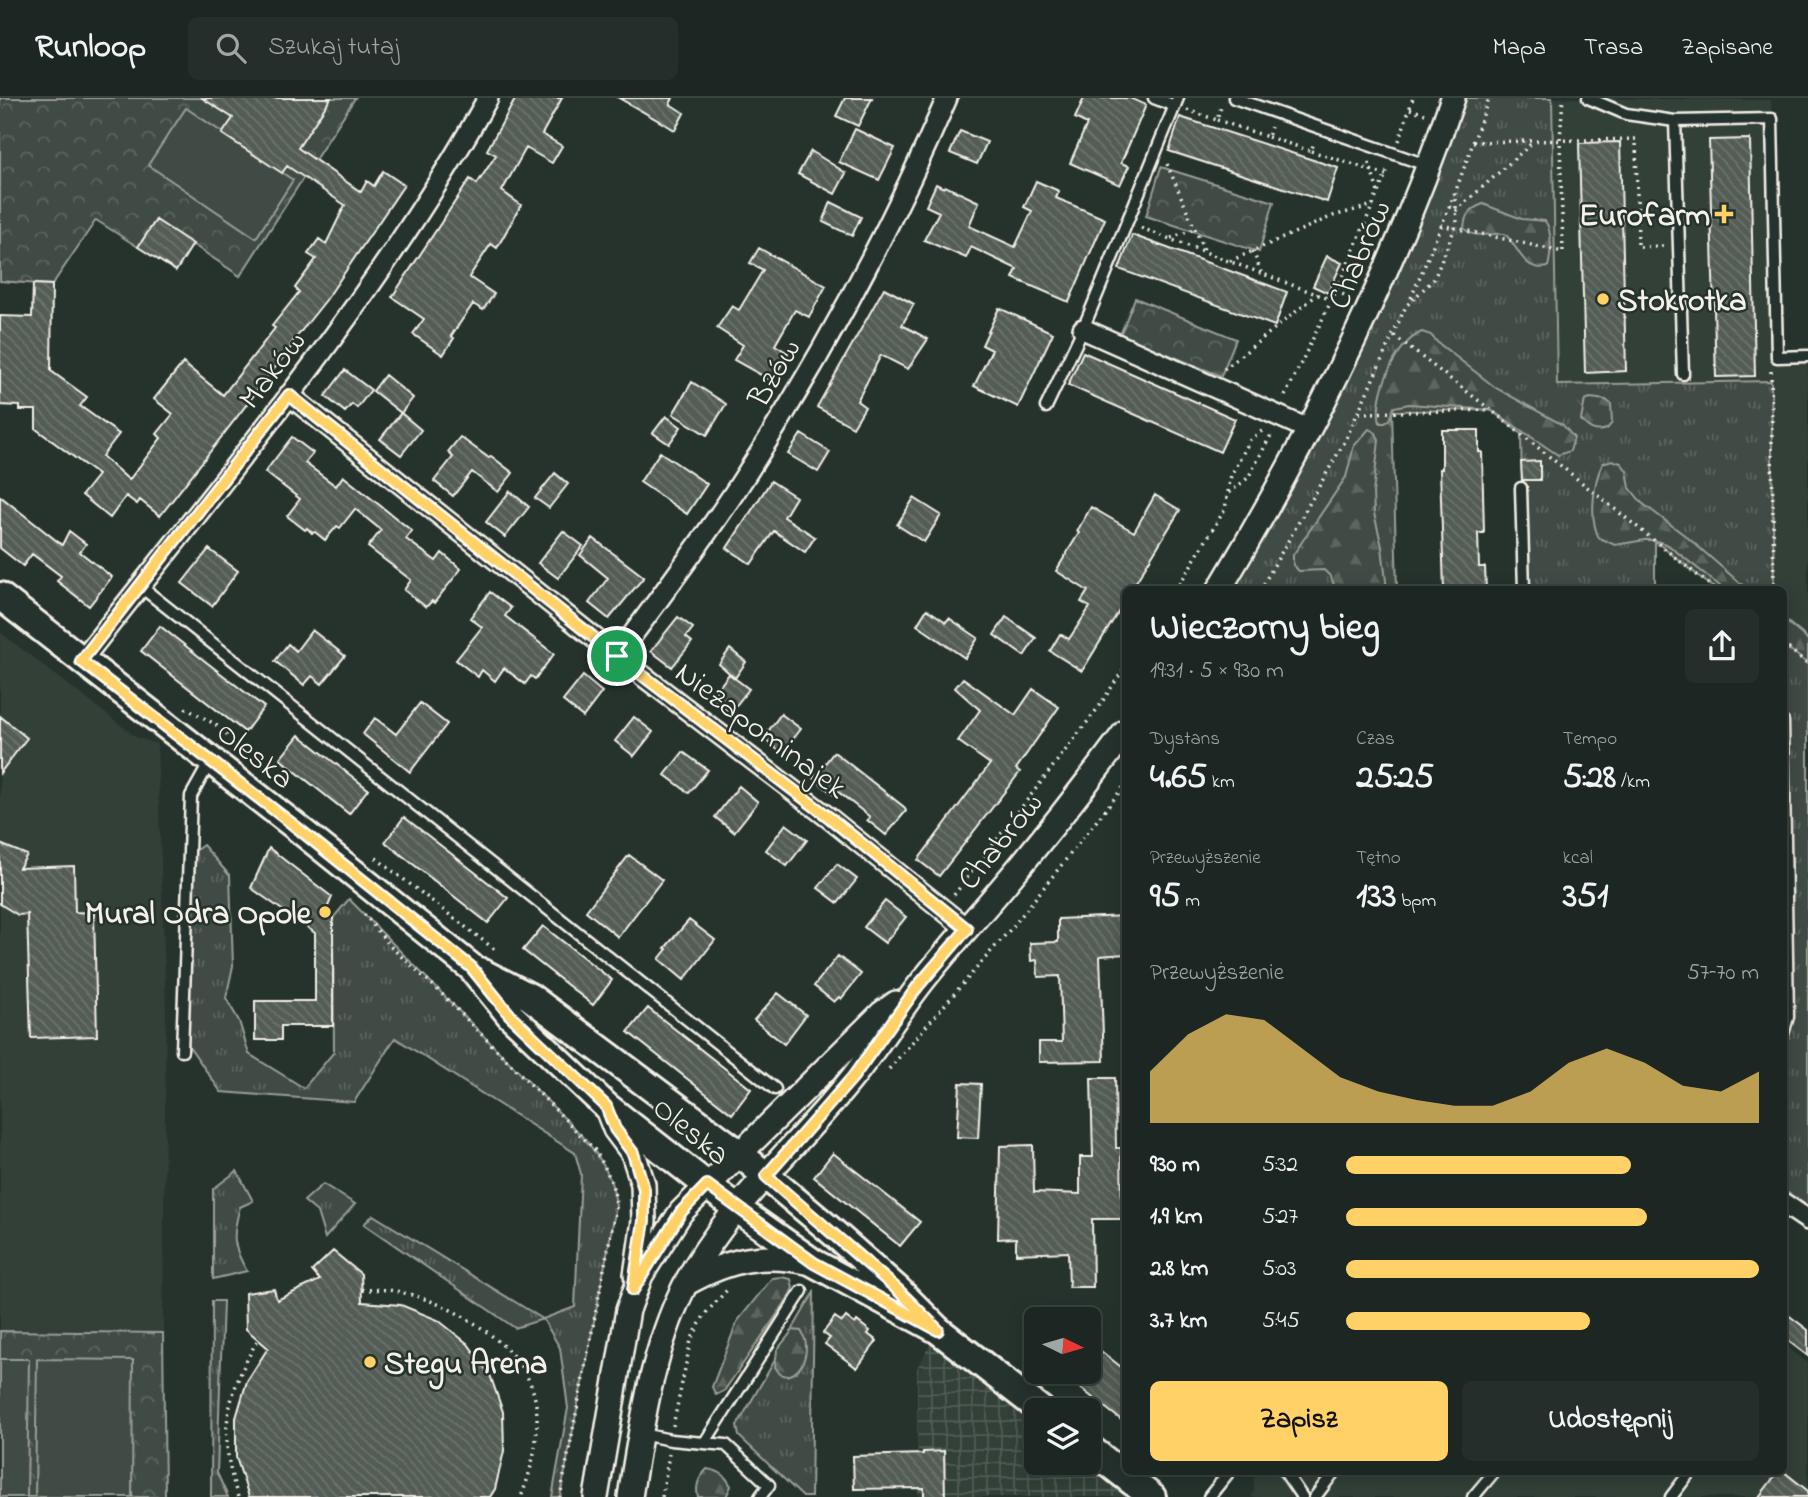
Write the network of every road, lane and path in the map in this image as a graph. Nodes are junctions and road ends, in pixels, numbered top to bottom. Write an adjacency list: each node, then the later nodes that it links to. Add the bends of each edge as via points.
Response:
1 (488, 98): 51 (street, Maków, via 403,239)
2 (947, 98): 68 (street, Bzów, via 876,248 802,383 737,488)
3 (1154, 98): 11 (lane)
4 (1224, 98): 13 (path)
5 (1234, 98): 12 (lane)
6 (1413, 98): 23 (path)
7 (1453, 98): 24 (street, Chabrów)
8 (1489, 98): 19 (path)
9 (1563, 98): 17 (path)
10 (1587, 98): 14 (lane, via 1626,114)
11 (1177, 102): 13 (path); 21 (lane)
12 (1276, 113): 15 (lane); 16 (path)
13 (1217, 120): 16 (path)
14 (1675, 121): 37 (lane); 48 (lane, via 1772,119)
15 (1319, 128): 20 (lane); 22 (path)
16 (1268, 137): 22 (path)
17 (1560, 140): 18 (path); 34 (path, via 1563,252); 37 (path, via 1636,139 1638,247)
18 (1535, 141): 19 (path); 31 (path)
19 (1473, 142): 27 (path)
20 (1364, 144): 23 (lane); 25 (path)
21 (1159, 145): 32 (lane); 35 (path)
22 (1311, 151): 25 (path)
23 (1394, 154): 24 (lane); 26 (path)
24 (1429, 166): 56 (street, Chabrów, via 1362,325)
25 (1370, 170): 26 (path); 28 (path)
26 (1386, 175): 28 (path)
27 (1455, 193): 30 (path); 31 (path)
28 (1378, 194): 29 (path)
29 (1374, 205): 38 (path, via 1333,216); 43 (path)
30 (1449, 207): 31 (path); 33 (path)
31 (1457, 210): 34 (path)
32 (1127, 223): 36 (path); 45 (lane)
33 (1441, 225): 34 (path); 44 (path)
34 (1455, 228): 44 (path, via 1434,279)
35 (1195, 229): 36 (path); 39 (path)
36 (1170, 239): 39 (path)
37 (1678, 246): 49 (lane)
38 (1253, 251): 40 (path); 41 (path)
39 (1205, 252): 40 (path)
40 (1230, 261): 41 (path)
41 (1262, 273): 42 (path)
42 (1318, 294): 43 (path); 50 (path)
43 (1332, 299): 52 (path)
44 (1411, 300): 46 (path)
45 (1083, 328): 50 (street); 53 (lane)
46 (1394, 337): 54 (path); 55 (path)
47 (1808, 356): 48 (lane)
48 (1777, 357): 65 (path, via 1771,373)
49 (1683, 374)
50 (1206, 383): 56 (street)
51 (289, 395): 59 (street, Maków); 68 (street, Niezapominajek)
52 (1285, 397)
53 (1046, 407)
54 (1491, 410): 55 (path); 64 (path)
55 (1359, 413): 62 (path)
56 (1310, 429): 61 (street, Chabrów)
57 (1521, 488): 63 (lane)
58 (1228, 494): 58 (path, via 1231,475 1250,440 1268,426 1271,437 1248,478); 60 (path, via 1224,509)
59 (140, 586): 69 (street, Maków); 84 (lane)
60 (1178, 586)
61 (1221, 586)
62 (1262, 586)
63 (1524, 586)
64 (1711, 586)
65 (1774, 586)
66 (0, 596): 69 (main road, Oleska)
67 (1787, 647): 70 (path)
68 (617, 656): 75 (street, Niezapominajek)
69 (81, 661): 73 (main road, Oleska)
70 (1808, 664)
71 (1122, 672): 75 (path)
72 (1122, 736): 77 (street, Chabrów)
73 (211, 761): 79 (main road, Oleska); 82 (lane, via 191,796)
74 (1122, 789): 83 (path, via 1014,925)
75 (944, 910): 77 (street, Niezapominajek)
76 (363, 912): 114 (path, via 391,947 594,1149 614,1189 612,1233)
77 (967, 929): 80 (street, Chabrów)
78 (1787, 958): 81 (lane)
79 (471, 967): 85 (main road, Oleska, via 510,1015); 86 (main road, Oleska, via 530,997)
80 (918, 986): 86 (street, Chabrów, via 883,1013); 87 (street, Chabrów, via 853,1077)
81 (1787, 1020)
82 (182, 1051)
83 (884, 1075)
84 (775, 1089)
85 (606, 1106): 88 (main road, Oleska); 96 (street, via 615,1129 633,1153 644,1189)
86 (740, 1154): 87 (main road, Oleska); 88 (street, Chabrów)
87 (766, 1176): 90 (street, Chabrów); 98 (main road, Oleska)
88 (707, 1185): 90 (main road, Oleska); 96 (street, Chabrów, via 681,1212)
89 (1787, 1206): 91 (street)
90 (736, 1208): 92 (main road, Oleska); 94 (street, Chabrów)
91 (1808, 1220)
92 (814, 1263): 94 (street, via 762,1257 726,1264); 98 (main road, Oleska)
93 (734, 1284): 102 (path, via 705,1314 691,1340)
94 (685, 1285): 101 (street, Chabrów, via 660,1349)
95 (362, 1290): 113 (path, via 389,1290 426,1300 474,1323 514,1356 533,1393 535,1414 534,1456)
96 (633, 1290): 115 (street)
97 (802, 1291): 103 (lane)
98 (938, 1330): 100 (main road, Oleska)
99 (258, 1339): 112 (path, via 237,1380 228,1412 227,1453)
100 (1026, 1398)
101 (641, 1434): 102 (lane); 116 (street, Chabrów)
102 (671, 1440): 103 (lane); 117 (path)
103 (705, 1442): 118 (lane, via 726,1445 769,1485)
104 (1101, 1457): 105 (main road)
105 (1122, 1474)
106 (1124, 1475): 119 (main road)
107 (1226, 1475): 120 (lane)
108 (1287, 1475): 121 (lane)
109 (1332, 1475): 122 (lane)
110 (1491, 1475): 123 (lane)
111 (1688, 1475): 124 (lane)
112 (238, 1497)
113 (521, 1497)
114 (560, 1497)
115 (596, 1497)
116 (630, 1497)
117 (662, 1497)
118 (760, 1497)
119 (1152, 1497)
120 (1209, 1497)
121 (1302, 1497)
122 (1315, 1497)
123 (1473, 1497)
124 (1671, 1497)

